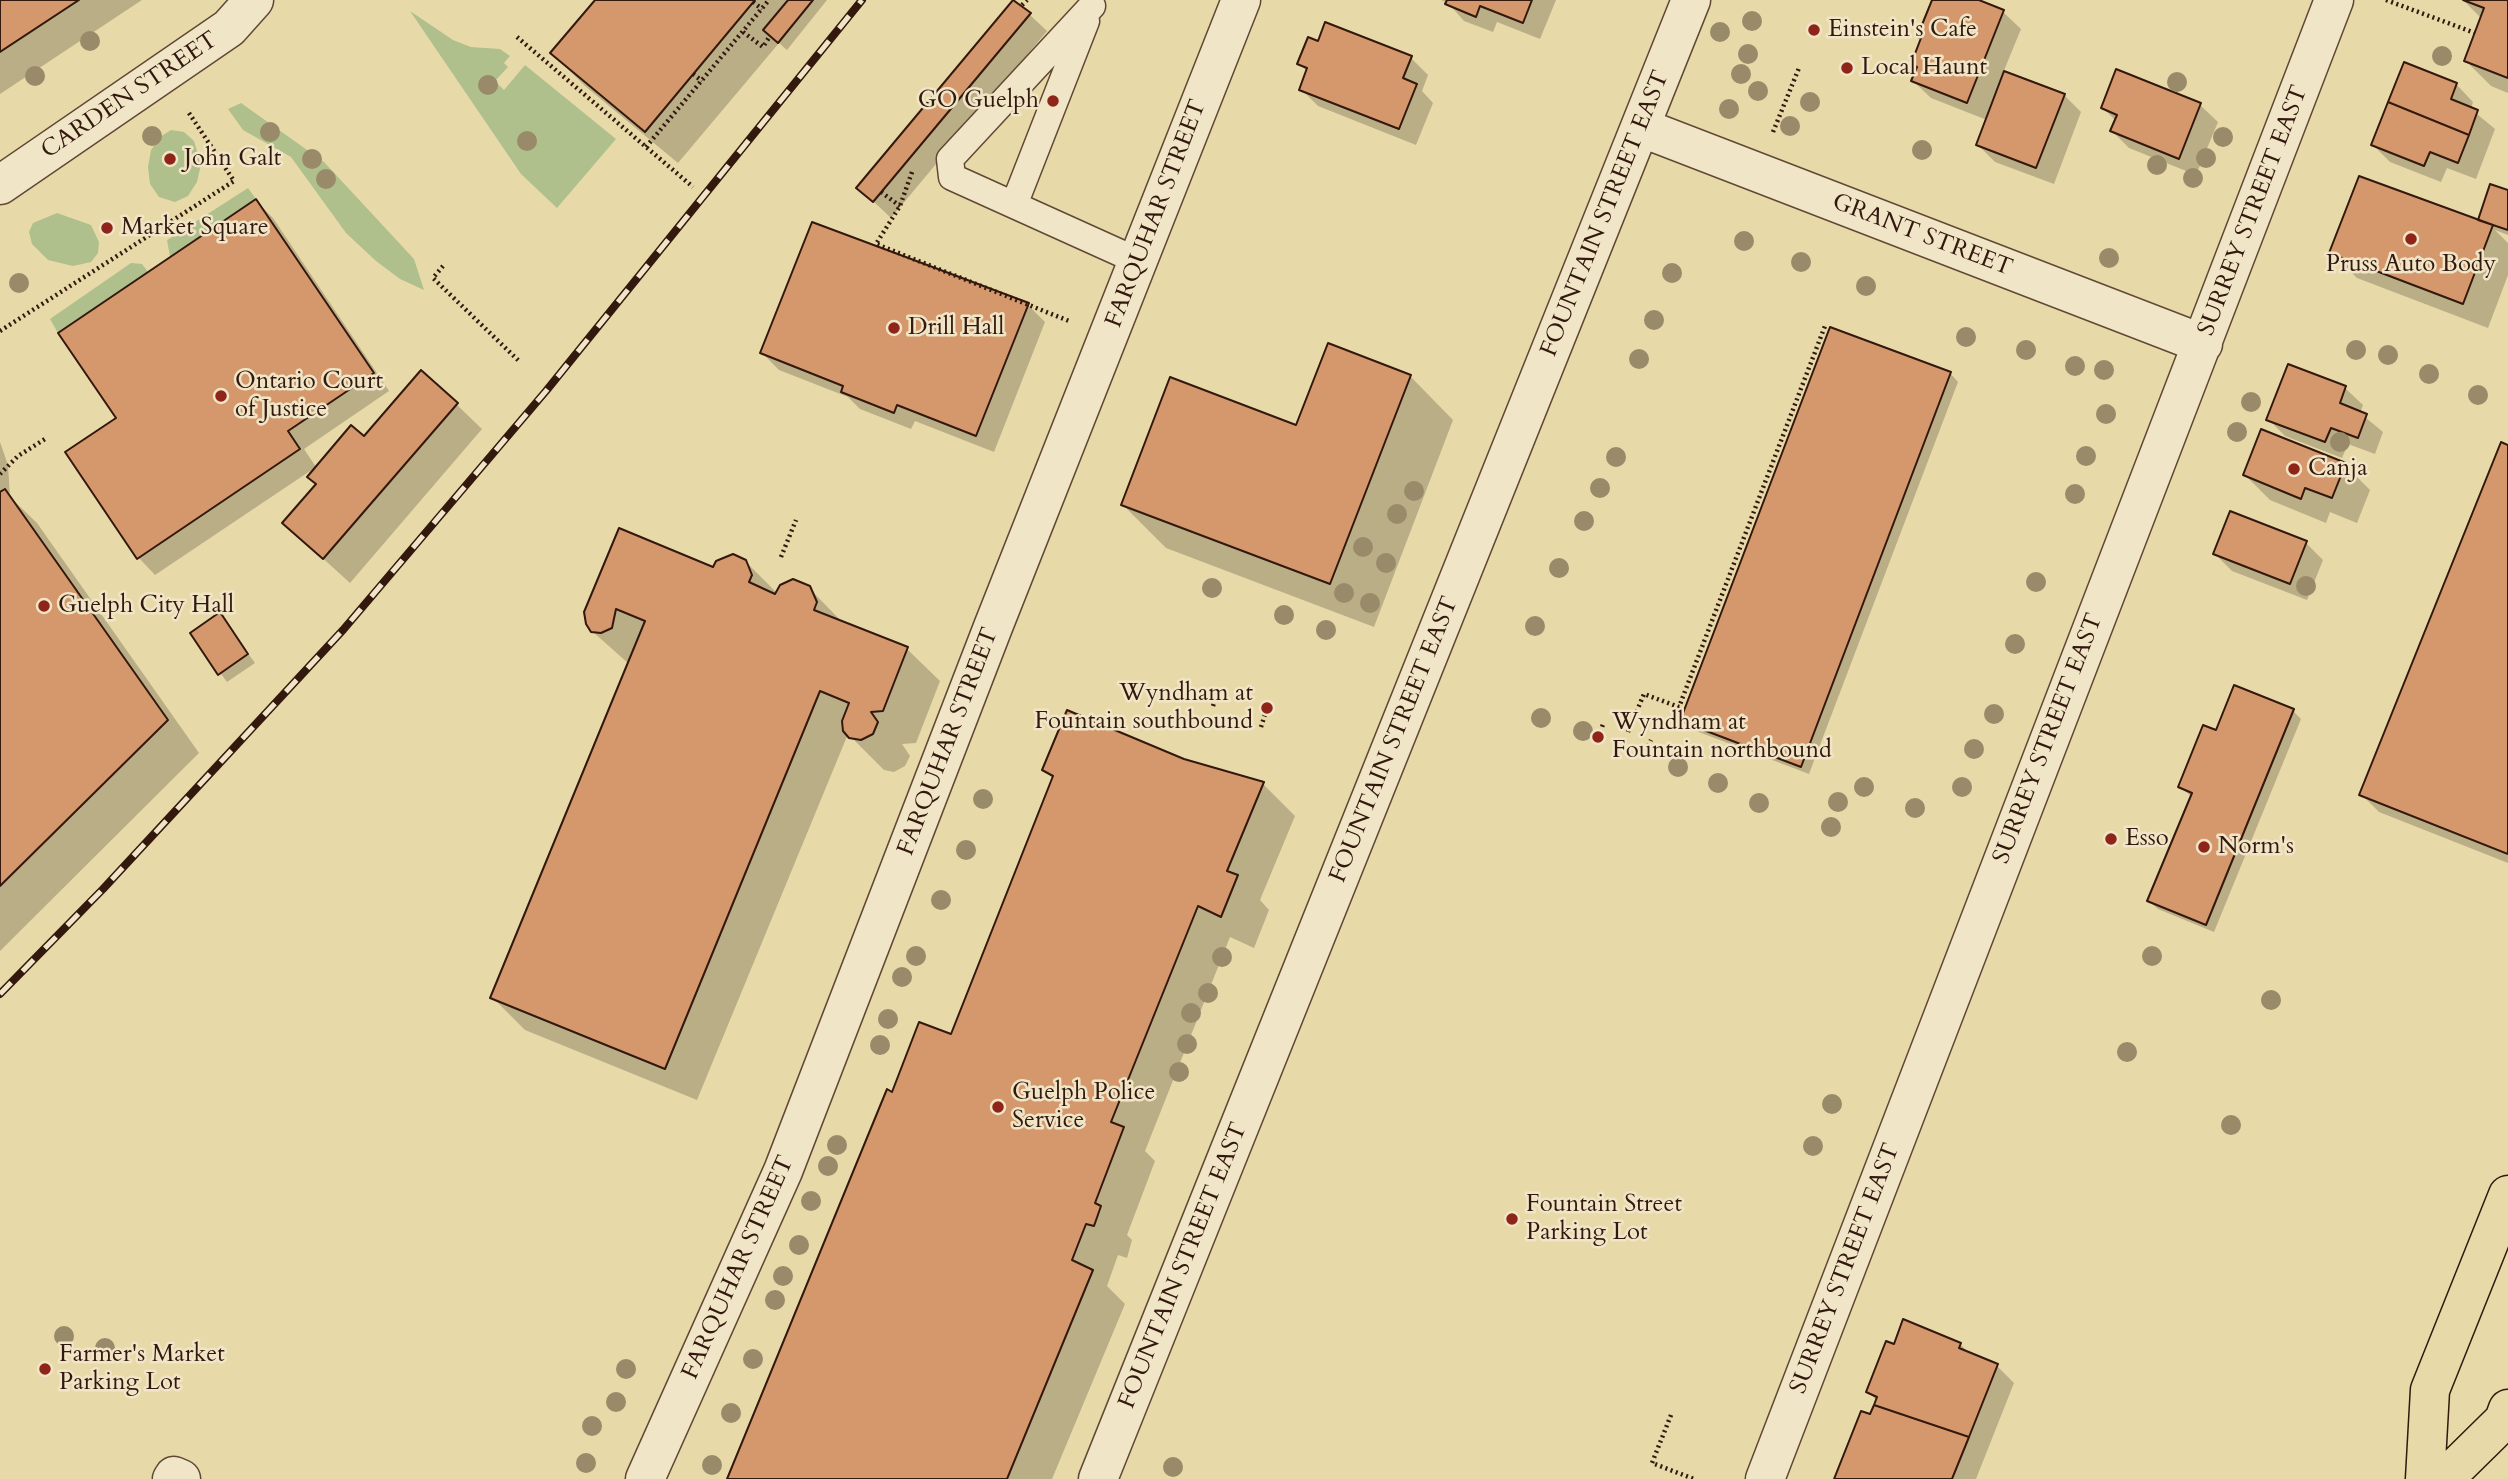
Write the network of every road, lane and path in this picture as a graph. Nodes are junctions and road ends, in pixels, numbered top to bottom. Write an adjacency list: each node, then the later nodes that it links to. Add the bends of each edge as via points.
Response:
1 (254, 0): 21 (street, CARDEN STREET, via 229,28)
2 (769, 0): 9 (path)
3 (1241, 0): 26 (street, FARQUHAR STREET)
4 (1691, 0): 18 (street, FOUNTAIN STREET EAST)
5 (2334, 0): 30 (street, SURREY STREET EAST)
6 (2386, 0): 11 (path)
7 (753, 2): 9 (path)
8 (1094, 3): 24 (lane); 24 (lane, via 950,159 952,177)
9 (762, 9): 10 (path)
10 (743, 32): 12 (path, via 763,47); 16 (path)
11 (2475, 33)
12 (770, 36)
13 (517, 37): 19 (path)
14 (1799, 68): 20 (path)
15 (693, 74): 16 (path)
16 (702, 82): 19 (path)
17 (185, 106): 29 (path, via 234,181)
18 (1640, 127): 20 (street, GRANT STREET); 51 (street, FOUNTAIN STREET EAST)
19 (646, 147): 22 (path)
20 (1756, 172): 30 (street, GRANT STREET)
21 (0, 185)
22 (693, 187)
23 (881, 192): 25 (path)
24 (1014, 205): 26 (lane)
25 (900, 206)
26 (1138, 261): 50 (street, FARQUHAR STREET, via 783,1171)
27 (443, 266): 31 (path, via 433,278)
28 (1825, 326): 41 (path, via 1679,707 1644,694)
29 (0, 331)
30 (2203, 344): 53 (street, SURREY STREET EAST)
31 (520, 362)
32 (45, 439): 33 (path)
33 (0, 474)
34 (796, 520): 35 (path)
35 (781, 558)
36 (1219, 688): 37 (path)
37 (1213, 706)
38 (1267, 708): 40 (path)
39 (1604, 722): 42 (path)
40 (1261, 727)
41 (1628, 732)
42 (1598, 737)
43 (1651, 740): 44 (path)
44 (1644, 756)
45 (2506, 1203): 54 (main road, via 2430,1390)
46 (2508, 1409): 55 (main road, via 2504,1420)
47 (1671, 1415): 52 (path, via 1652,1463)
48 (172, 1479): 49 (street)
49 (181, 1479)
50 (645, 1479)
51 (1098, 1479)
52 (1693, 1479)
53 (1765, 1479)
54 (2426, 1479)
55 (2444, 1479)

